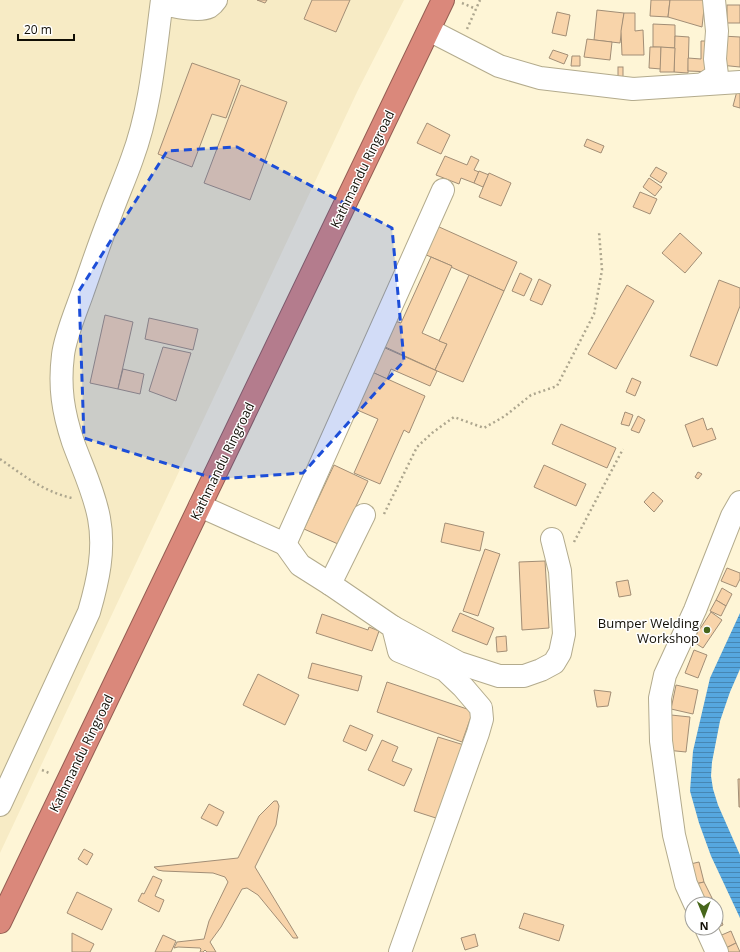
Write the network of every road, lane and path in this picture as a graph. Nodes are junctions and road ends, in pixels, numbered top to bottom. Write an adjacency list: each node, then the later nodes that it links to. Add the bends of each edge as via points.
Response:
1 (216, 0): 6 (street, via 208,8)
2 (443, 0): 8 (highway, Kathmandu Ringroad)
3 (455, 0): 7 (path)
4 (480, 0): 7 (path)
5 (714, 0): 11 (street, via 717,75)
6 (162, 2): 16 (street, via 144,122 63,352 61,381 64,407 73,442)
7 (476, 9): 9 (path, via 467,27)
8 (429, 30): 9 (street); 18 (highway, Kathmandu Ringroad)
9 (469, 50): 11 (street, via 499,66 540,78 633,89)
10 (740, 82): 11 (street)
11 (704, 84)
12 (443, 190): 21 (street)
13 (599, 232): 19 (path, via 602,270 594,314 557,386 531,395 506,416 484,428 454,417 417,447 380,522)
14 (623, 449): 22 (path)
15 (0, 460): 16 (path, via 39,486 59,495 73,498)
16 (91, 491): 25 (street, via 99,518 101,544 96,588 89,612)
17 (740, 502): 26 (street, via 665,675 660,698 661,741 674,836)
18 (200, 506): 21 (street); 27 (highway, Kathmandu Ringroad)
19 (364, 515): 23 (street)
20 (552, 539): 24 (street, via 560,570 564,634 560,653 554,663 524,676 499,676 459,663)
21 (286, 544): 23 (street, via 300,565)
22 (574, 544)
23 (330, 584): 24 (street)
24 (393, 628): 29 (street, via 399,651 445,670 481,708 482,719)
25 (0, 805)
26 (691, 896)
27 (0, 922)
28 (710, 936): 30 (street)
29 (400, 952)
30 (717, 952)

